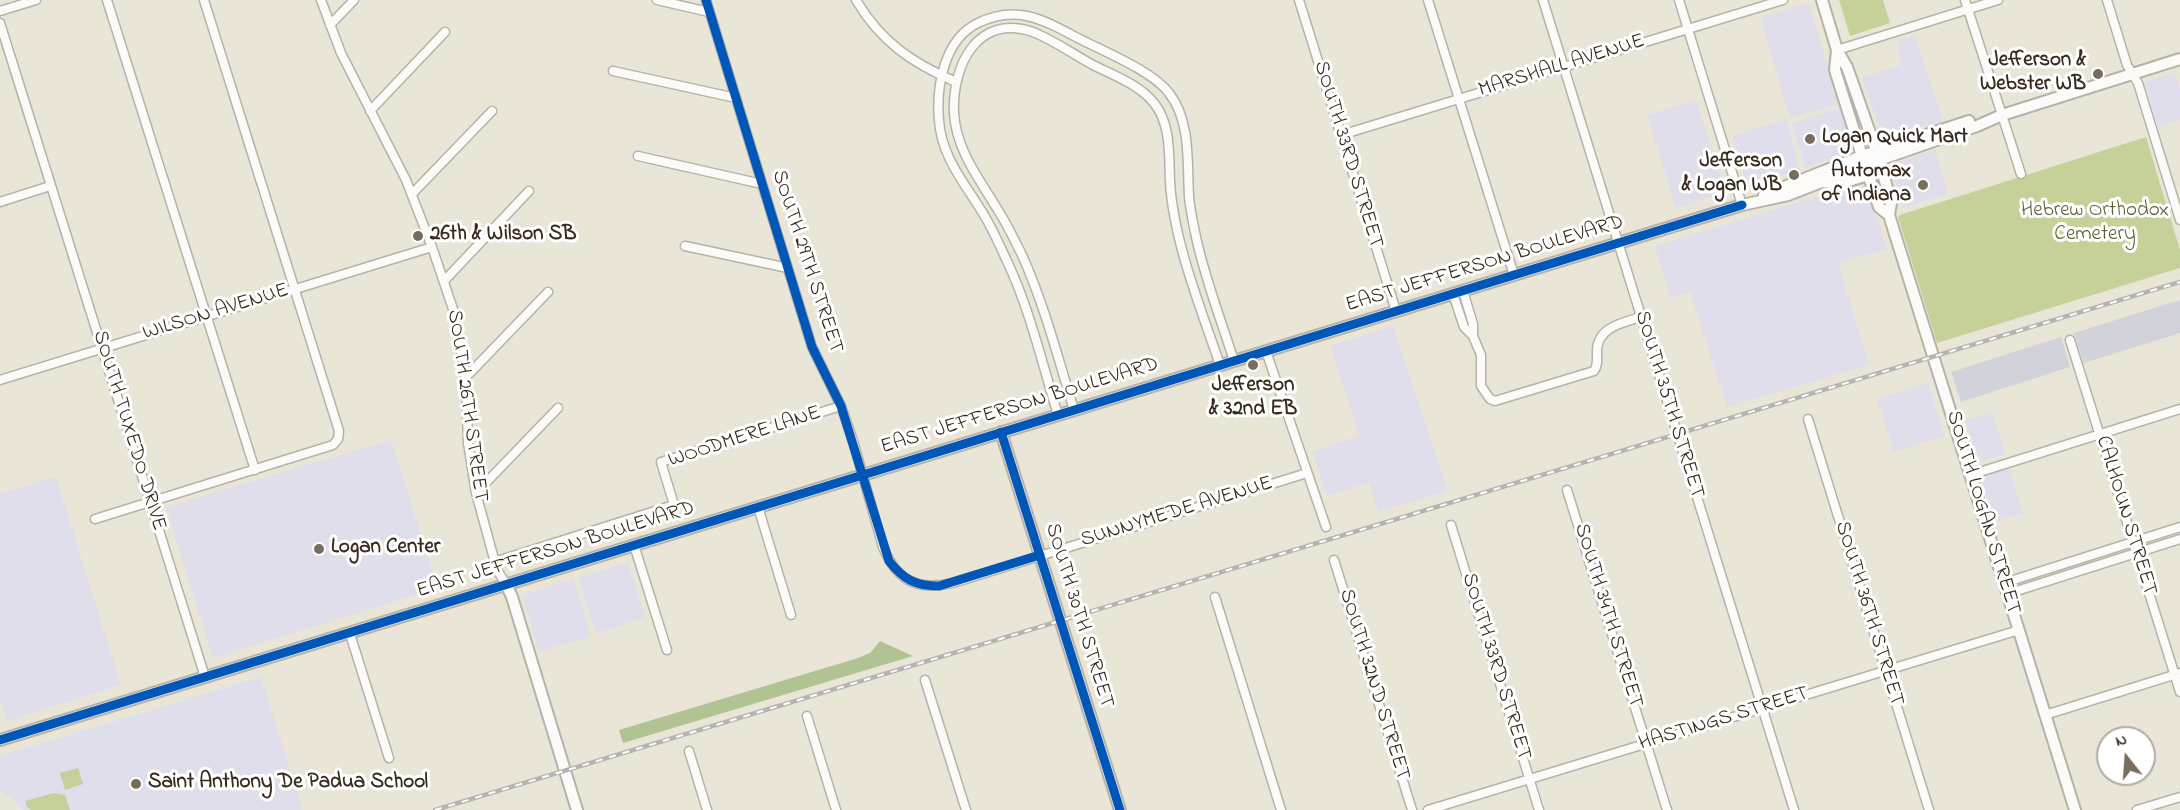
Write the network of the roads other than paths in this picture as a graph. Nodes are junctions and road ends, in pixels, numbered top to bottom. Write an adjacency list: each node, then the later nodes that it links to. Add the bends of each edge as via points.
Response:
1 (36, 0): 19 (street)
2 (107, 0): 60 (street)
3 (204, 0): 56 (street)
4 (321, 0): 22 (street, SOUTH 26TH STREET)
5 (354, 0): 22 (street)
6 (657, 0): 20 (street)
7 (706, 0): 20 (street, SOUTH 29TH STREET)
8 (856, 0): 30 (street, via 880,34 903,55)
9 (1299, 0): 37 (street, SOUTH 33RD STREET)
10 (1428, 0): 32 (street)
11 (1543, 0): 27 (street, SOUTH 35TH STREET)
12 (1679, 0): 23 (street)
13 (1783, 0): 23 (street, MARSHALL AVENUE)
14 (1822, 0): 25 (street)
15 (1965, 0): 18 (street)
16 (1998, 0): 18 (street)
17 (2107, 0): 29 (street)
18 (1968, 9): 25 (street); 36 (street)
19 (0, 11)
20 (709, 12): 33 (street, SOUTH 29TH STREET)
21 (0, 23): 43 (street, SOUTH TUXEDO DRIVE)
22 (330, 25): 34 (street, SOUTH 26TH STREET)
23 (1688, 28): 27 (street, MARSHALL AVENUE); 47 (street)
24 (445, 32): 34 (street)
25 (1837, 50): 38 (street, SOUTH LOGAN STREET, via 1847,67); 40 (street, SOUTH LOGAN STREET, via 1835,70)
26 (2180, 59): 29 (street, EAST JEFFERSON BOULEVARD)
27 (1563, 66): 32 (street, MARSHALL AVENUE); 50 (street, SOUTH 35TH STREET)
28 (613, 71): 33 (street)
29 (2132, 74): 36 (street, EAST JEFFERSON BOULEVARD); 49 (street)
30 (942, 76): 31 (street); 65 (street, via 962,34 987,19 1015,14 1044,20 1159,82 1174,100 1181,118 1197,240); 73 (street, via 939,121 944,146 1017,283)
31 (956, 82): 66 (street, via 972,46 994,32 1014,28 1034,33 1148,95 1162,115 1176,222); 72 (street, via 954,114 963,152 1021,254)
32 (1459, 98): 37 (street, MARSHALL AVENUE); 54 (street)
33 (736, 99): 42 (street, SOUTH 29TH STREET)
34 (370, 111): 45 (street, SOUTH 26TH STREET)
35 (492, 111): 45 (street)
36 (2001, 115): 38 (street, EAST JEFFERSON BOULEVARD, via 1976,119); 41 (street)
37 (1341, 135): 59 (street, SOUTH 33RD STREET)
38 (1878, 155): 40 (street, EAST JEFFERSON BOULEVARD); 48 (street, SOUTH LOGAN STREET, via 1891,202)
39 (638, 156): 42 (street)
40 (1865, 165): 47 (street, EAST JEFFERSON BOULEVARD); 47 (street, EAST JEFFERSON BOULEVARD, via 1788,195); 48 (street, SOUTH LOGAN STREET, via 1879,207)
41 (2021, 174)
42 (762, 184): 53 (street, SOUTH 29TH STREET)
43 (50, 186): 46 (street); 63 (street, SOUTH TUXEDO DRIVE)
44 (529, 191): 55 (street)
45 (412, 194): 52 (street, SOUTH 26TH STREET)
46 (0, 202)
47 (1742, 205): 50 (street, EAST JEFFERSON BOULEVARD)
48 (1889, 215): 80 (street, SOUTH LOGAN STREET)
49 (2180, 220)
50 (1618, 243): 54 (street, EAST JEFFERSON BOULEVARD); 61 (street, SOUTH 35TH STREET)
51 (685, 246): 53 (street)
52 (432, 247): 55 (street, SOUTH 26TH STREET); 56 (street, WILSON AVENUE)
53 (788, 268): 69 (street, SOUTH 29TH STREET, via 817,358)
54 (1514, 275): 58 (street, EAST JEFFERSON BOULEVARD)
55 (444, 281): 67 (street, SOUTH 26TH STREET)
56 (295, 289): 60 (street, WILSON AVENUE); 77 (street, via 339,431 338,439 333,445)
57 (548, 292): 67 (street)
58 (1458, 292): 59 (street, EAST JEFFERSON BOULEVARD); 61 (street, via 1464,327 1473,336 1481,355 1481,386 1490,399 1501,400 1593,371 1603,333)
59 (1396, 311): 64 (street, EAST JEFFERSON BOULEVARD)
60 (207, 316): 63 (street, WILSON AVENUE); 77 (street)
61 (1641, 317): 109 (street, SOUTH 35TH STREET)
62 (2070, 340): 76 (street, CALHOUN STREET)
63 (102, 348): 68 (street, WILSON AVENUE); 83 (street, SOUTH TUXEDO DRIVE)
64 (1266, 351): 65 (street, EAST JEFFERSON BOULEVARD); 78 (street)
65 (1234, 361): 66 (street, EAST JEFFERSON BOULEVARD)
66 (1220, 365): 72 (street, EAST JEFFERSON BOULEVARD)
67 (466, 377): 82 (street, SOUTH 26TH STREET, via 468,443)
68 (0, 380)
69 (841, 406): 79 (street, SOUTH 29TH STREET); 95 (street, WOODMERE LANE, via 661,462 674,505)
70 (558, 408): 82 (street)
71 (2180, 409): 76 (street)
72 (1074, 410): 73 (street, EAST JEFFERSON BOULEVARD)
73 (1058, 415): 75 (street, EAST JEFFERSON BOULEVARD)
74 (1808, 419): 104 (street, SOUTH 36TH STREET)
75 (1001, 432): 79 (street, EAST JEFFERSON BOULEVARD); 93 (street, SOUTH 30TH STREET)
76 (2100, 434): 80 (street); 90 (street, CALHOUN STREET)
77 (255, 470): 83 (street)
78 (1307, 473): 87 (street); 93 (street, SUNNYMEDE AVENUE)
79 (863, 475): 84 (street, EAST JEFFERSON BOULEVARD); 96 (street, SOUTH 29TH STREET, via 889,561)
80 (1970, 475): 98 (street, SOUTH LOGAN STREET)
81 (1568, 490): 113 (street, SOUTH 34TH STREET)
82 (476, 493): 95 (street, SOUTH 26TH STREET)
83 (150, 502): 85 (street); 106 (street, SOUTH TUXEDO DRIVE)
84 (758, 507): 91 (street, EAST JEFFERSON BOULEVARD); 100 (street)
85 (94, 519)
86 (1451, 525): 116 (street, SOUTH 33RD STREET)
87 (1326, 527)
88 (2180, 527): 90 (street)
89 (2180, 539): 92 (street)
90 (2133, 542): 92 (street, CALHOUN STREET); 98 (street)
91 (634, 545): 97 (street, EAST JEFFERSON BOULEVARD); 103 (street)
92 (2137, 553): 98 (street); 105 (street, CALHOUN STREET)
93 (1040, 555): 96 (street, SUNNYMEDE AVENUE, via 939,586); 122 (street, SOUTH 30TH STREET)
94 (1334, 560): 124 (street, SOUTH 32ND STREET)
95 (494, 561): 97 (street, SOUTH 26TH STREET)
96 (909, 581)
97 (506, 584): 102 (street, EAST JEFFERSON BOULEVARD); 118 (street, SOUTH 26TH STREET)
98 (2006, 588): 101 (street, SOUTH LOGAN STREET)
99 (1215, 597): 123 (street)
100 (792, 615)
101 (2019, 630): 104 (street, HASTINGS STREET); 110 (street, SOUTH LOGAN STREET)
102 (350, 634): 106 (street, EAST JEFFERSON BOULEVARD); 115 (street)
103 (667, 650)
104 (1886, 670): 109 (street, HASTINGS STREET); 129 (street, SOUTH 36TH STREET)
105 (2177, 673): 108 (street, CALHOUN STREET); 110 (street)
106 (206, 677): 112 (street, EAST JEFFERSON BOULEVARD)
107 (925, 680): 121 (street)
108 (2180, 692)
109 (1762, 708): 113 (street, HASTINGS STREET); 128 (street, SOUTH 35TH STREET)
110 (2045, 715): 130 (street, SOUTH LOGAN STREET)
111 (807, 716): 120 (street)
112 (0, 740)
113 (1647, 744): 116 (street, HASTINGS STREET); 127 (street, SOUTH 34TH STREET)
114 (689, 751): 119 (street)
115 (389, 758)
116 (1530, 779): 125 (street, HASTINGS STREET); 126 (street, SOUTH 33RD STREET)
117 (2180, 797): 131 (street)
118 (577, 810)
119 (707, 810)
120 (836, 810)
121 (966, 810)
122 (1119, 810)
123 (1281, 810)
124 (1412, 810)
125 (1428, 810)
126 (1539, 810)
127 (1667, 810)
128 (1794, 810)
129 (1929, 810)
130 (2075, 810)
131 (2137, 810)

